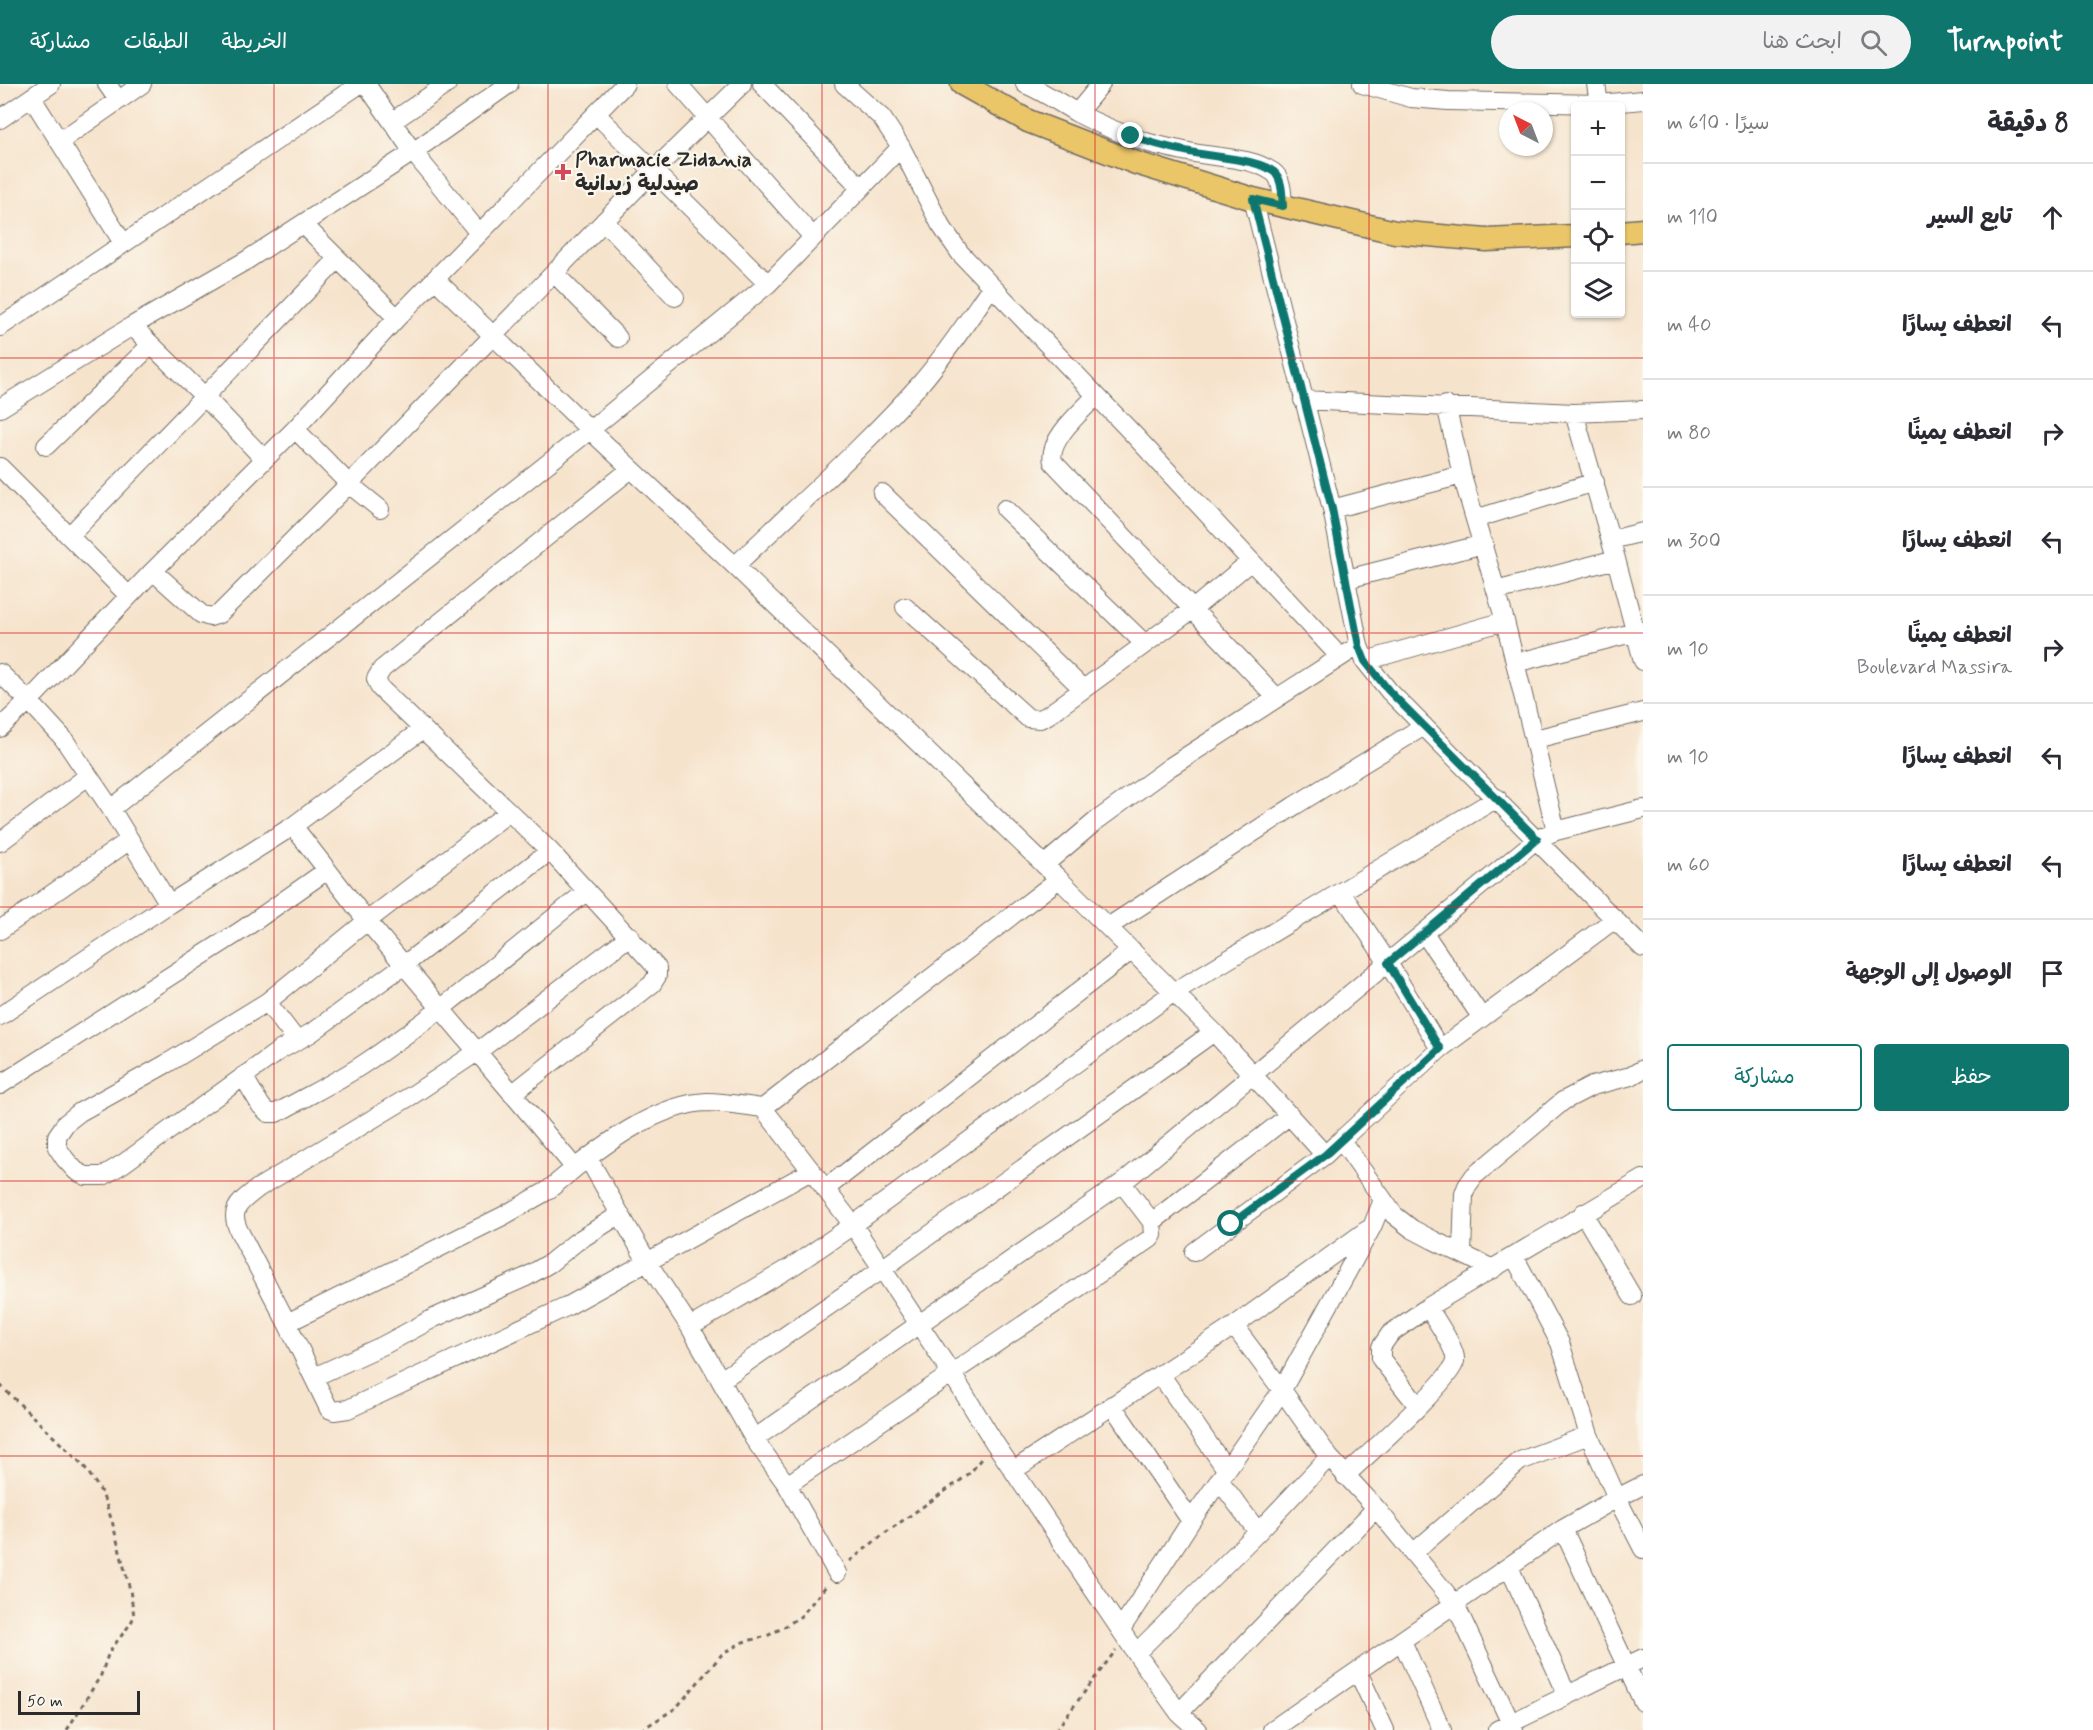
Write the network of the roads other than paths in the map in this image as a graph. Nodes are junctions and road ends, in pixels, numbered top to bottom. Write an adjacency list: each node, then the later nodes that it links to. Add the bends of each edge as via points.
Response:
1 (51, 84): 19 (street)
2 (107, 84): 20 (street)
3 (142, 84): 20 (street)
4 (360, 84): 44 (street)
5 (366, 84): 29 (street)
6 (447, 84): 29 (street)
7 (508, 84): 32 (street)
8 (678, 84): 27 (street)
9 (742, 84): 27 (street)
10 (762, 84): 34 (street)
11 (844, 84): 31 (street, via 882,118)
12 (962, 84): 35 (main road, via 1028,121 1136,163)
13 (1025, 84): 18 (street)
14 (1101, 84): 25 (street)
15 (1596, 84): 22 (street)
16 (623, 85): 26 (street)
17 (1373, 85): 24 (street, via 1411,98)
18 (1048, 88): 25 (street)
19 (32, 98): 28 (street); 30 (street)
20 (118, 100): 30 (street)
21 (1643, 100): 23 (street)
22 (1599, 102)
23 (1621, 102)
24 (1571, 103)
25 (1077, 112): 36 (street, via 1149,142 1268,169 1281,184)
26 (596, 114): 33 (street); 41 (street)
27 (707, 118): 33 (street); 43 (street)
28 (0, 120)
29 (393, 121): 32 (street)
30 (60, 141): 44 (street)
31 (902, 147): 34 (street); 49 (street, via 940,224)
32 (413, 152): 38 (street); 41 (street)
33 (654, 170): 37 (street); 48 (street)
34 (861, 188): 43 (street)
35 (1253, 199): 36 (main road); 59 (street)
36 (1283, 206): 42 (main road, via 1395,232 1486,240)
37 (604, 221): 46 (street); 50 (street)
38 (303, 224): 45 (street); 52 (street, via 217,279)
39 (1643, 230): 40 (main road)
40 (1625, 232)
41 (479, 233): 47 (street)
42 (1571, 236)
43 (813, 237): 48 (street)
44 (123, 243): 53 (street)
45 (338, 260): 51 (street); 58 (street)
46 (554, 273): 54 (street); 55 (street)
47 (435, 279): 51 (street); 54 (street)
48 (768, 284): 65 (street)
49 (991, 287): 57 (street); 84 (street, via 922,381)
50 (675, 297)
51 (397, 318): 64 (street)
52 (132, 326): 56 (street); 61 (street)
53 (0, 327)
54 (492, 336): 65 (street); 72 (street)
55 (618, 338)
56 (151, 345): 58 (street); 66 (street)
57 (1096, 396): 83 (street); 90 (street, via 1058,438 1051,456 1053,462)
58 (205, 397): 67 (street); 79 (street)
59 (1303, 399): 60 (street); 76 (street)
60 (1446, 405): 63 (street); 70 (street)
61 (0, 408)
62 (1643, 410): 63 (street)
63 (1574, 413): 71 (street)
64 (295, 429): 67 (street); 72 (street)
65 (590, 430): 69 (street); 110 (street)
66 (46, 446)
67 (264, 459): 85 (street)
68 (0, 467): 79 (street)
69 (631, 469): 84 (street); 105 (street, via 382,669 376,679 380,688)
70 (1462, 475): 76 (street); 77 (street)
71 (1595, 483): 77 (street); 80 (street)
72 (349, 484): 74 (street); 85 (street, via 219,614 201,614)
73 (882, 494): 99 (street)
74 (380, 509)
75 (1005, 509): 93 (street)
76 (1332, 509): 86 (street)
77 (1475, 519): 81 (street)
78 (1643, 532): 80 (street)
79 (70, 535): 88 (street)
80 (1611, 540): 82 (street)
81 (1484, 544): 86 (street); 87 (street)
82 (1616, 559): 87 (street); 92 (street)
83 (1251, 561): 90 (street); 95 (street)
84 (735, 566): 118 (street)
85 (153, 571): 88 (street)
86 (1347, 579): 94 (street)
87 (1496, 591): 91 (street)
88 (129, 596): 101 (street)
89 (905, 607): 99 (street, via 1028,718 1048,715)
90 (1193, 609): 93 (street); 100 (street)
91 (1505, 621): 94 (street); 97 (street)
92 (1636, 632): 96 (street); 97 (street)
93 (1145, 644): 99 (street)
94 (1362, 653): 95 (street); 103 (street, via 1389,691)
95 (1340, 657): 100 (street)
96 (1643, 661)
97 (1515, 663): 106 (street)
98 (0, 673): 101 (street)
99 (1083, 689)
100 (1277, 698): 118 (street, via 1170,767)
101 (29, 701): 104 (street); 107 (street, via 63,738)
102 (1643, 712): 106 (street)
103 (1424, 726): 108 (street); 126 (street)
104 (0, 728)
105 (423, 729): 111 (street); 112 (street)
106 (1535, 738): 113 (street)
107 (88, 776): 110 (street); 116 (street)
108 (1497, 798): 114 (street); 122 (street)
109 (1643, 809): 113 (street)
110 (111, 810): 115 (street)
111 (509, 812): 117 (street); 125 (street)
112 (292, 826): 119 (street); 123 (street)
113 (1556, 831): 114 (street)
114 (1537, 839): 124 (street); 128 (street)
115 (130, 840): 123 (street); 127 (street)
116 (0, 842)
117 (550, 851): 121 (street); 133 (street)
118 (1044, 865): 120 (street)
119 (326, 871): 125 (street); 146 (street, via 242,930)
120 (1059, 879): 126 (street); 148 (street)
121 (587, 891): 129 (street); 136 (street)
122 (1341, 892): 132 (street); 134 (street)
123 (169, 904): 137 (street)
124 (1616, 919): 130 (street); 138 (street)
125 (367, 921): 133 (street); 135 (street)
126 (1108, 927): 131 (street)
127 (0, 930)
128 (1425, 933): 132 (street); 138 (street)
129 (630, 936): 142 (street); 147 (street, via 657,968 652,984)
130 (1643, 948)
131 (1132, 951): 134 (street); 156 (street)
132 (1388, 963): 141 (street); 144 (street)
133 (404, 964): 136 (street); 140 (street)
134 (1174, 992): 139 (street); 161 (street)
135 (267, 1002): 140 (street); 145 (street, via 80,1112 57,1136 57,1147 76,1171 86,1176 103,1176)
136 (441, 1009): 142 (street); 145 (street, via 360,1066 276,1113 268,1113 261,1106)
137 (0, 1017)
138 (1482, 1018): 141 (street)
139 (1214, 1032): 144 (street); 167 (street)
140 (297, 1041): 145 (street)
141 (1440, 1049): 150 (street)
142 (477, 1052): 147 (street); 171 (street, via 258,1188 234,1211 234,1222)
143 (1643, 1069): 164 (street, via 1592,1086 1563,1101 1474,1176 1464,1194)
144 (1254, 1075): 149 (street); 155 (street)
145 (243, 1076)
146 (0, 1085)
147 (512, 1094): 152 (street)
148 (763, 1108): 152 (street, via 706,1102 666,1111); 153 (street)
149 (1290, 1115): 151 (street); 160 (street)
150 (1341, 1140): 151 (street); 157 (street)
151 (1325, 1155): 163 (street)
152 (581, 1163): 159 (street); 171 (street, via 547,1191 503,1216)
153 (811, 1171): 156 (street); 166 (street)
154 (1643, 1179): 158 (street)
155 (1122, 1183): 160 (street); 172 (street)
156 (825, 1189): 161 (street)
157 (1383, 1200): 162 (street); 164 (street, via 1412,1229)
158 (1583, 1214): 165 (street); 169 (street)
159 (619, 1215): 166 (street); 177 (street, via 526,1276)
160 (1152, 1222): 175 (street, via 1150,1239)
161 (853, 1225): 167 (street); 173 (street, via 793,1266)
162 (1372, 1227): 174 (street); 179 (street)
163 (1194, 1252)
164 (1462, 1254): 168 (street)
165 (1514, 1256): 168 (street); 182 (street, via 1560,1343)
166 (648, 1263): 173 (street); 177 (street, via 566,1307 348,1409 329,1410)
167 (882, 1269): 172 (street); 178 (street)
168 (1494, 1269): 170 (street)
169 (1632, 1296)
170 (1428, 1307): 181 (street, via 1453,1350 1455,1361); 181 (street, via 1390,1334 1381,1347 1382,1359)
171 (287, 1323): 177 (street)
172 (918, 1323): 175 (street); 183 (street)
173 (690, 1326): 178 (street)
174 (1234, 1326): 176 (street); 179 (street)
175 (952, 1374): 185 (street); 188 (street)
176 (1160, 1374): 180 (street); 186 (street)
177 (314, 1377)
178 (721, 1380): 183 (street)
179 (1282, 1390): 184 (street); 186 (street)
180 (1112, 1405): 185 (street); 192 (street)
181 (1418, 1406): 187 (street)
182 (1589, 1435): 190 (street); 196 (street, via 1520,1461)
183 (754, 1439): 188 (street)
184 (1329, 1457): 187 (street); 194 (street)
185 (1014, 1470): 200 (street)
186 (1222, 1474): 192 (street); 194 (street)
187 (1346, 1476): 191 (street)
188 (787, 1485): 198 (street)
189 (1643, 1485): 190 (street)
190 (1617, 1498): 193 (street); 195 (street)
191 (1376, 1508): 196 (street); 208 (street)
192 (1191, 1521): 200 (street)
193 (1563, 1529): 197 (street); 204 (street)
194 (1258, 1532): 202 (street)
195 (1643, 1549)
196 (1413, 1553): 199 (street)
197 (1509, 1567): 199 (street); 206 (street)
198 (837, 1573)
199 (1455, 1604): 201 (street); 209 (street)
200 (1123, 1633): 202 (street)
201 (1402, 1641): 205 (street); 213 (street)
202 (1136, 1653): 208 (street)
203 (1643, 1658): 204 (street)
204 (1626, 1667): 206 (street); 207 (street)
205 (1358, 1672): 211 (street); 212 (street)
206 (1567, 1694): 209 (street)
207 (1643, 1702)
208 (1179, 1713): 210 (street)
209 (1507, 1728)
210 (1198, 1730)
211 (1272, 1730)
212 (1385, 1730)
213 (1442, 1730)

